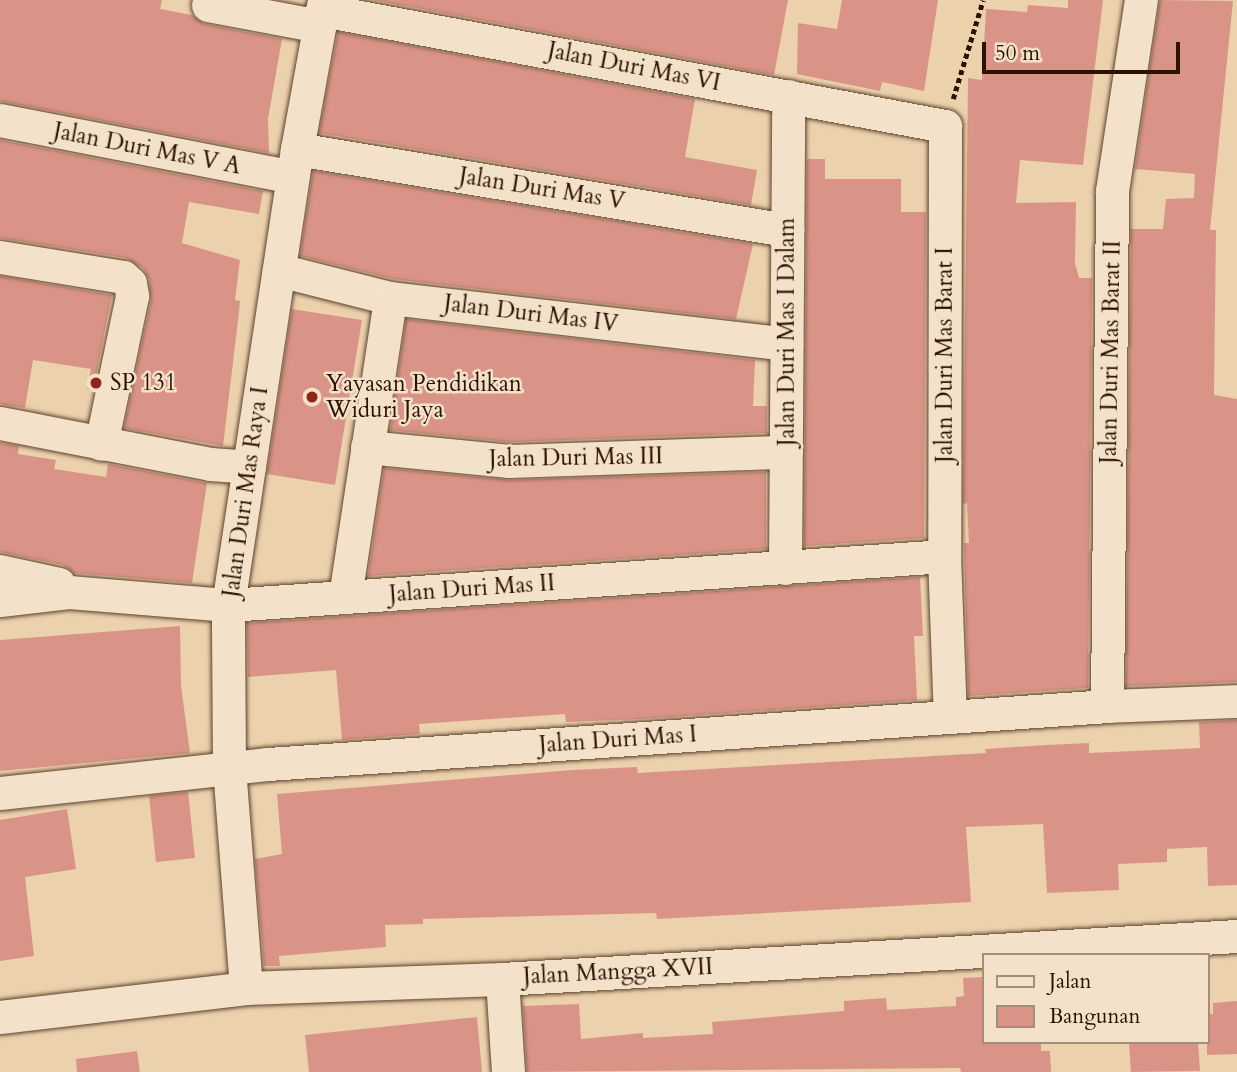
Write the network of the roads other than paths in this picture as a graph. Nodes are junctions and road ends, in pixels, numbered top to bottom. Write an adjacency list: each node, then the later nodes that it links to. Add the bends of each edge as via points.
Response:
1 (1141, 0): 26 (street, Jalan Duri Mas Barat II, via 1112,191)
2 (208, 5): 3 (street, Jalan Duri Mas VI)
3 (322, 12): 4 (street, Jalan Duri Mas VI); 7 (street, Jalan Duri Mas Raya I)
4 (788, 96): 6 (street, Jalan Duri Mas VI); 8 (street, Jalan Duri Mas I Dalam)
5 (0, 120): 7 (street, Jalan Duri Mas V A)
6 (945, 126): 18 (street, Jalan Duri Mas Barat I)
7 (295, 163): 8 (street, Jalan Duri Mas V); 10 (street, Jalan Duri Mas Raya I)
8 (787, 230): 12 (street, Jalan Duri Mas I Dalam)
9 (0, 257): 14 (street, via 123,277 130,283 132,296)
10 (279, 270): 11 (street, Jalan Duri Mas IV); 17 (street, Jalan Duri Mas Raya I)
11 (390, 298): 12 (street, Jalan Duri Mas IV); 15 (street)
12 (786, 344): 16 (street, Jalan Duri Mas I Dalam)
13 (0, 423): 14 (street)
14 (101, 444): 17 (street)
15 (367, 447): 16 (street, Jalan Duri Mas III, via 509,461); 22 (street)
16 (786, 452): 19 (street, Jalan Duri Mas I Dalam)
17 (249, 467): 24 (street, Jalan Duri Mas Raya I)
18 (944, 556): 19 (street, Jalan Duri Mas II); 27 (street, Jalan Duri Mas Barat I)
19 (785, 568): 22 (street, Jalan Duri Mas II)
20 (0, 571): 21 (street, via 55,583)
21 (69, 592): 23 (street, Jalan Duri Mas II); 24 (street, Jalan Duri Mas II)
22 (345, 597): 24 (street, Jalan Duri Mas II)
23 (0, 600)
24 (228, 606): 28 (street, Jalan Duri Mas Raya I)
25 (1237, 701): 26 (street, Jalan Duri Mas I)
26 (1107, 706): 27 (street, Jalan Duri Mas I)
27 (950, 717): 28 (street, Jalan Duri Mas I)
28 (229, 767): 29 (street, Jalan Duri Mas I); 32 (street, Jalan Duri Mas Raya I)
29 (0, 793)
30 (1237, 936): 31 (street, Jalan Mangga XVII)
31 (502, 979): 32 (street, Jalan Mangga XVII); 34 (street)
32 (246, 988): 33 (street, Jalan Mangga XVII)
33 (0, 1017)
34 (508, 1072)

